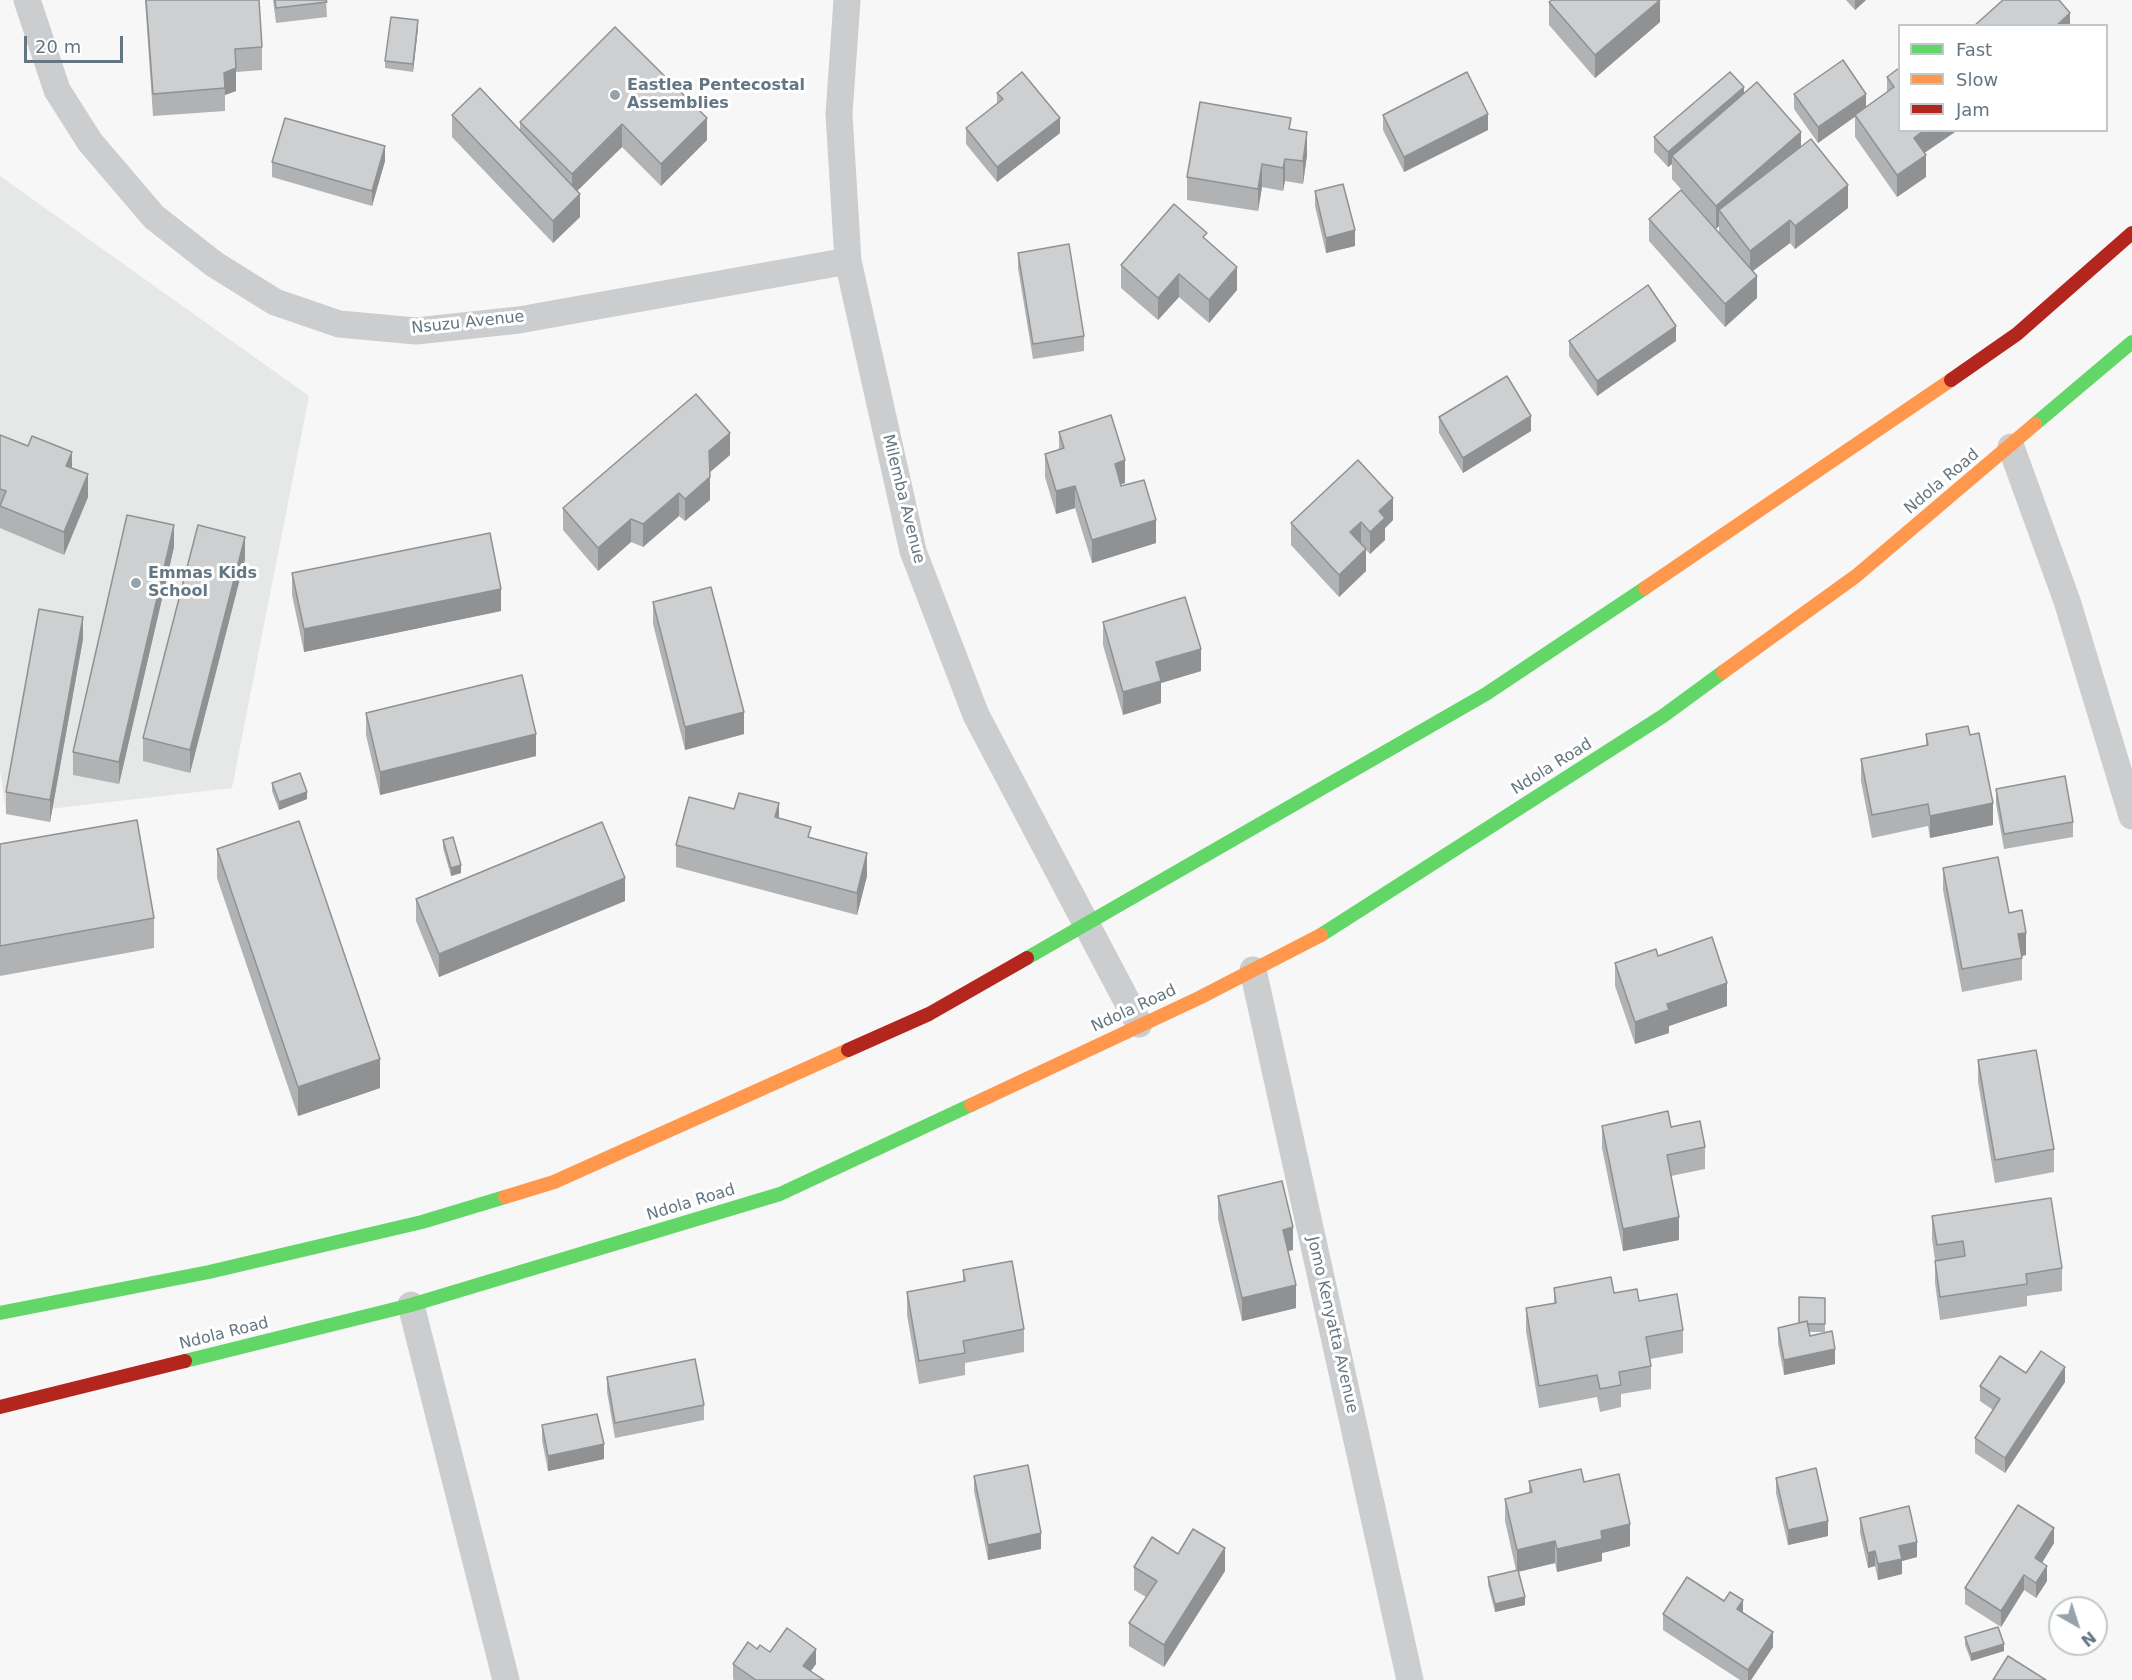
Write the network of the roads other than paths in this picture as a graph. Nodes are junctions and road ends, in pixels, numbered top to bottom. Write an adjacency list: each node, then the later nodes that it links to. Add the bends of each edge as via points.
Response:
1 (27, 0): 4 (street, Nsuzu Avenue, via 57,90 90,142 154,217 214,264 275,302 339,324 416,331 519,320)
2 (847, 0): 4 (street, Milemba Avenue, via 838,114)
3 (2132, 233): 8 (main road, via 2017,333 1525,668)
4 (848, 261): 8 (street, Milemba Avenue, via 913,551 976,716)
5 (2132, 342): 6 (main road, Ndola Road)
6 (2011, 447): 7 (street, via 2067,601); 9 (main road, Ndola Road, via 1856,576 1663,716 1314,939)
7 (2132, 816)
8 (1086, 925): 10 (street, Milemba Avenue); 12 (main road, via 929,1014 554,1182 411,1225 209,1272)
9 (1253, 970): 10 (main road, Ndola Road); 15 (street, Jomo Kenyatta Avenue)
10 (1139, 1024): 11 (main road, Ndola Road, via 780,1194)
11 (411, 1305): 13 (main road, Ndola Road); 14 (street)
12 (0, 1313)
13 (0, 1407)
14 (506, 1680)
15 (1410, 1680)

